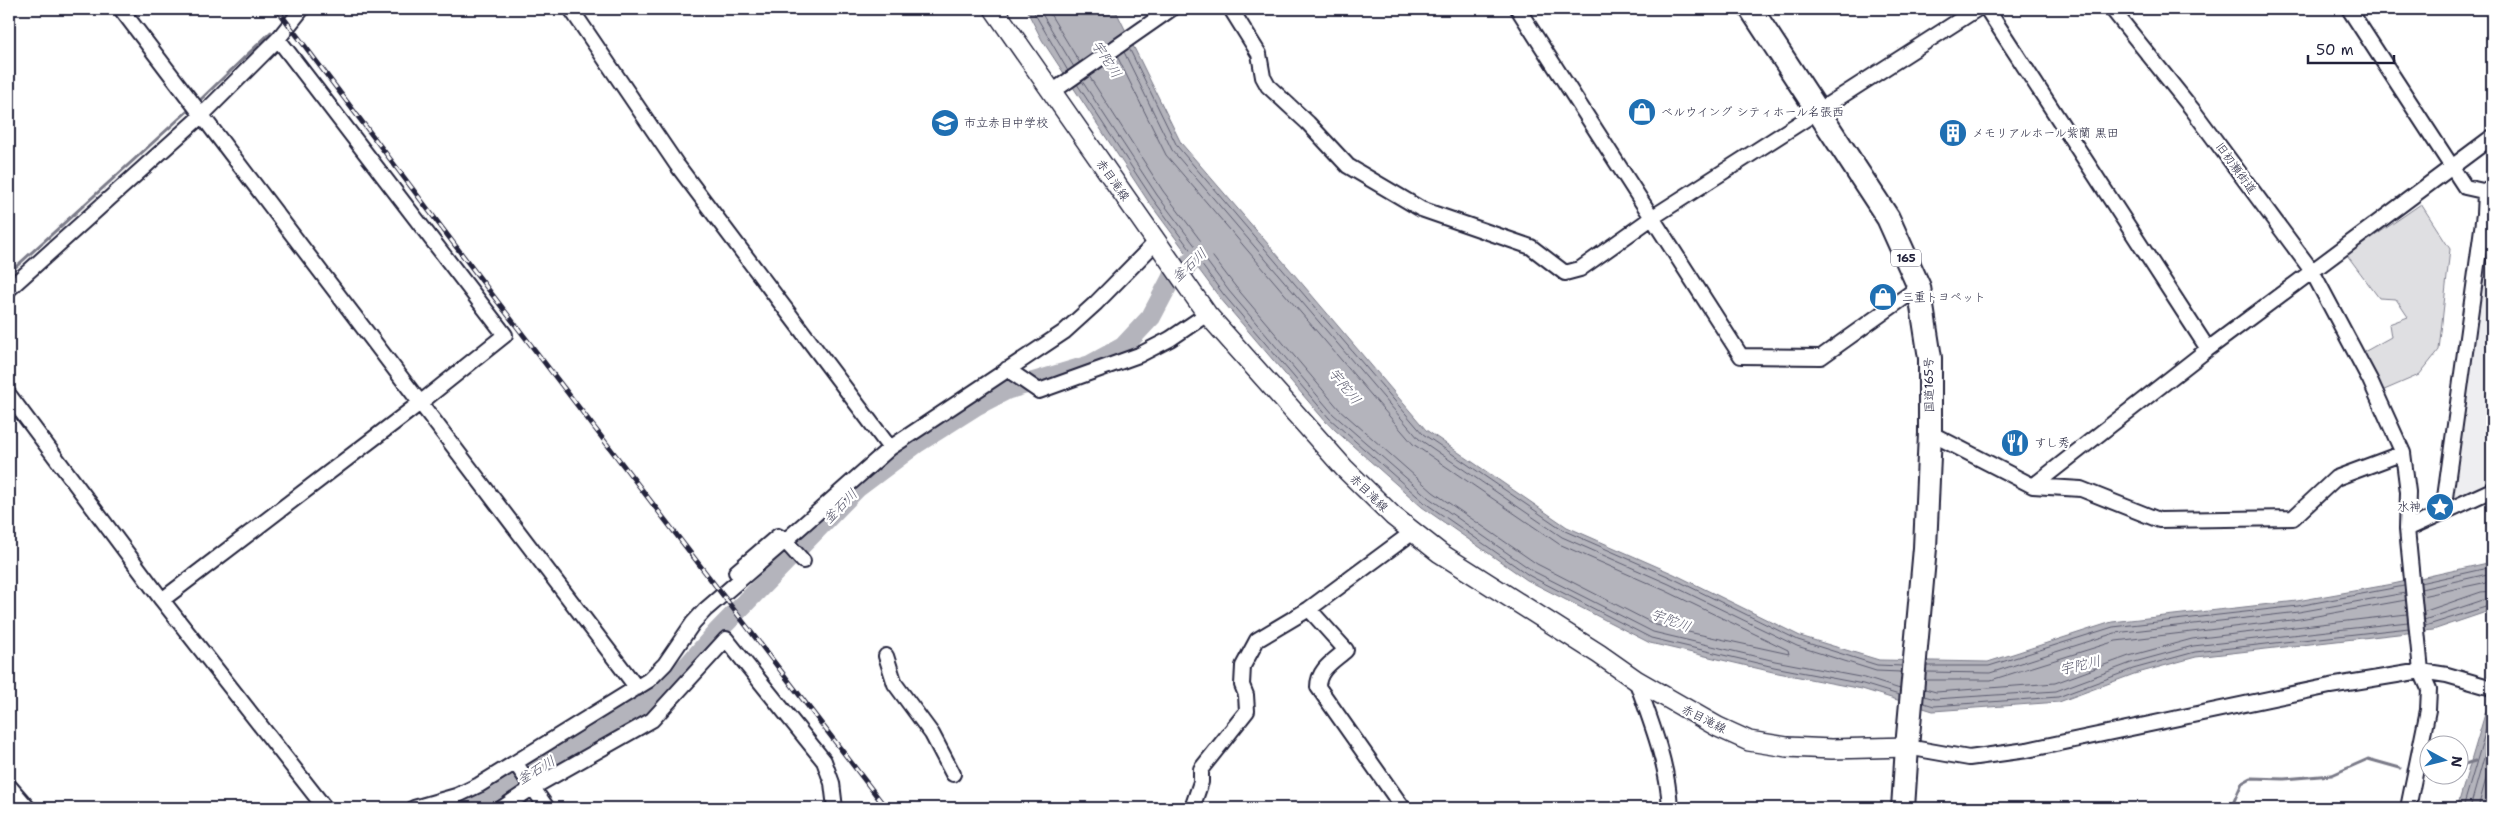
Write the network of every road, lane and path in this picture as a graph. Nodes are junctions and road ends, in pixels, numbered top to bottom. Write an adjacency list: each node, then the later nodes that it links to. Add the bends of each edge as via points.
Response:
1 (121, 9): 15 (street)
2 (302, 9): 13 (street)
3 (571, 9): 31 (street, via 676,165)
4 (994, 9): 14 (main road, 赤目滝線)
5 (1171, 9): 14 (street)
6 (1231, 9): 20 (street, via 1260,54 1268,86 1348,166 1421,209 1531,247 1565,273 1580,268)
7 (1518, 9): 20 (street)
8 (1752, 9): 16 (highway, 国道165号 / 165)
9 (1978, 9): 16 (street)
10 (1988, 9): 26 (street)
11 (2112, 9): 22 (street, 旧初瀬街道, via 2192,109)
12 (2349, 9): 18 (street)
13 (278, 39): 15 (street); 29 (street, via 505,335)
14 (1055, 90): 21 (main road, 赤目滝線)
15 (198, 108): 24 (street); 29 (street)
16 (1819, 110): 20 (street); 23 (highway, 国道165号 / 165, via 1888,218)
17 (2492, 137): 18 (street)
18 (2450, 167): 19 (street, via 2465,188); 22 (street)
19 (2489, 192): 35 (street)
20 (1653, 218): 23 (street, via 1741,356 1821,357)
21 (1156, 242): 25 (main road, 赤目滝線); 27 (street, via 1064,332)
22 (2312, 271): 26 (street); 32 (street, 旧初瀬街道, via 2370,380)
23 (1919, 287): 30 (highway, 国道165号 / 165, via 1930,358)
24 (9, 289)
25 (1207, 314): 27 (street, via 1139,355 1039,391); 36 (main road, 赤目滝線, via 1344,468)
26 (2208, 349): 33 (street)
27 (1007, 369): 31 (street)
28 (9, 395): 41 (street)
29 (420, 403): 41 (street); 46 (street)
30 (1930, 433): 33 (street); 48 (highway, 国道165号 / 165, via 1926,548)
31 (890, 448): 38 (street)
32 (2403, 453): 33 (street, via 2336,478 2293,518 2159,520 2081,489); 37 (street, 旧初瀬街道, via 2408,492)
33 (2033, 486)
34 (2492, 490): 35 (street)
35 (2443, 512): 37 (street)
36 (1413, 532): 42 (street); 45 (main road, 赤目滝線, via 1440,553)
37 (2408, 532): 44 (street, 旧初瀬街道)
38 (787, 544): 39 (street); 40 (street, via 778,536); 46 (street, via 705,610 665,664)
39 (801, 560)
40 (736, 572)
41 (162, 600): 54 (street)
42 (1309, 609): 59 (street, via 1257,640 1248,653 1243,666 1242,685 1246,711 1201,768 1201,782); 60 (street, via 1346,650 1324,669 1318,677 1318,687)
43 (886, 656): 50 (street, via 895,684 932,734)
44 (2421, 665): 47 (street); 48 (street, via 2027,750 1969,758); 63 (street, 旧初瀬街道, via 2429,689 2428,710)
45 (1636, 680): 48 (main road, 赤目滝線, via 1749,741 1832,749); 61 (street, via 1669,785)
46 (637, 688): 49 (street)
47 (2492, 688)
48 (1907, 739): 62 (highway, 国道165号 / 165)
49 (518, 767): 52 (street); 55 (street, via 464,792)
50 (953, 774)
51 (9, 786): 53 (street)
52 (531, 786): 56 (street); 57 (street); 58 (street, via 652,720 726,638 824,761 832,783)
53 (28, 808)
54 (325, 808)
55 (414, 808)
56 (502, 808)
57 (547, 808)
58 (835, 808)
59 (1192, 808)
60 (1403, 808)
61 (1670, 808)
62 (1903, 808)
63 (2408, 808)

